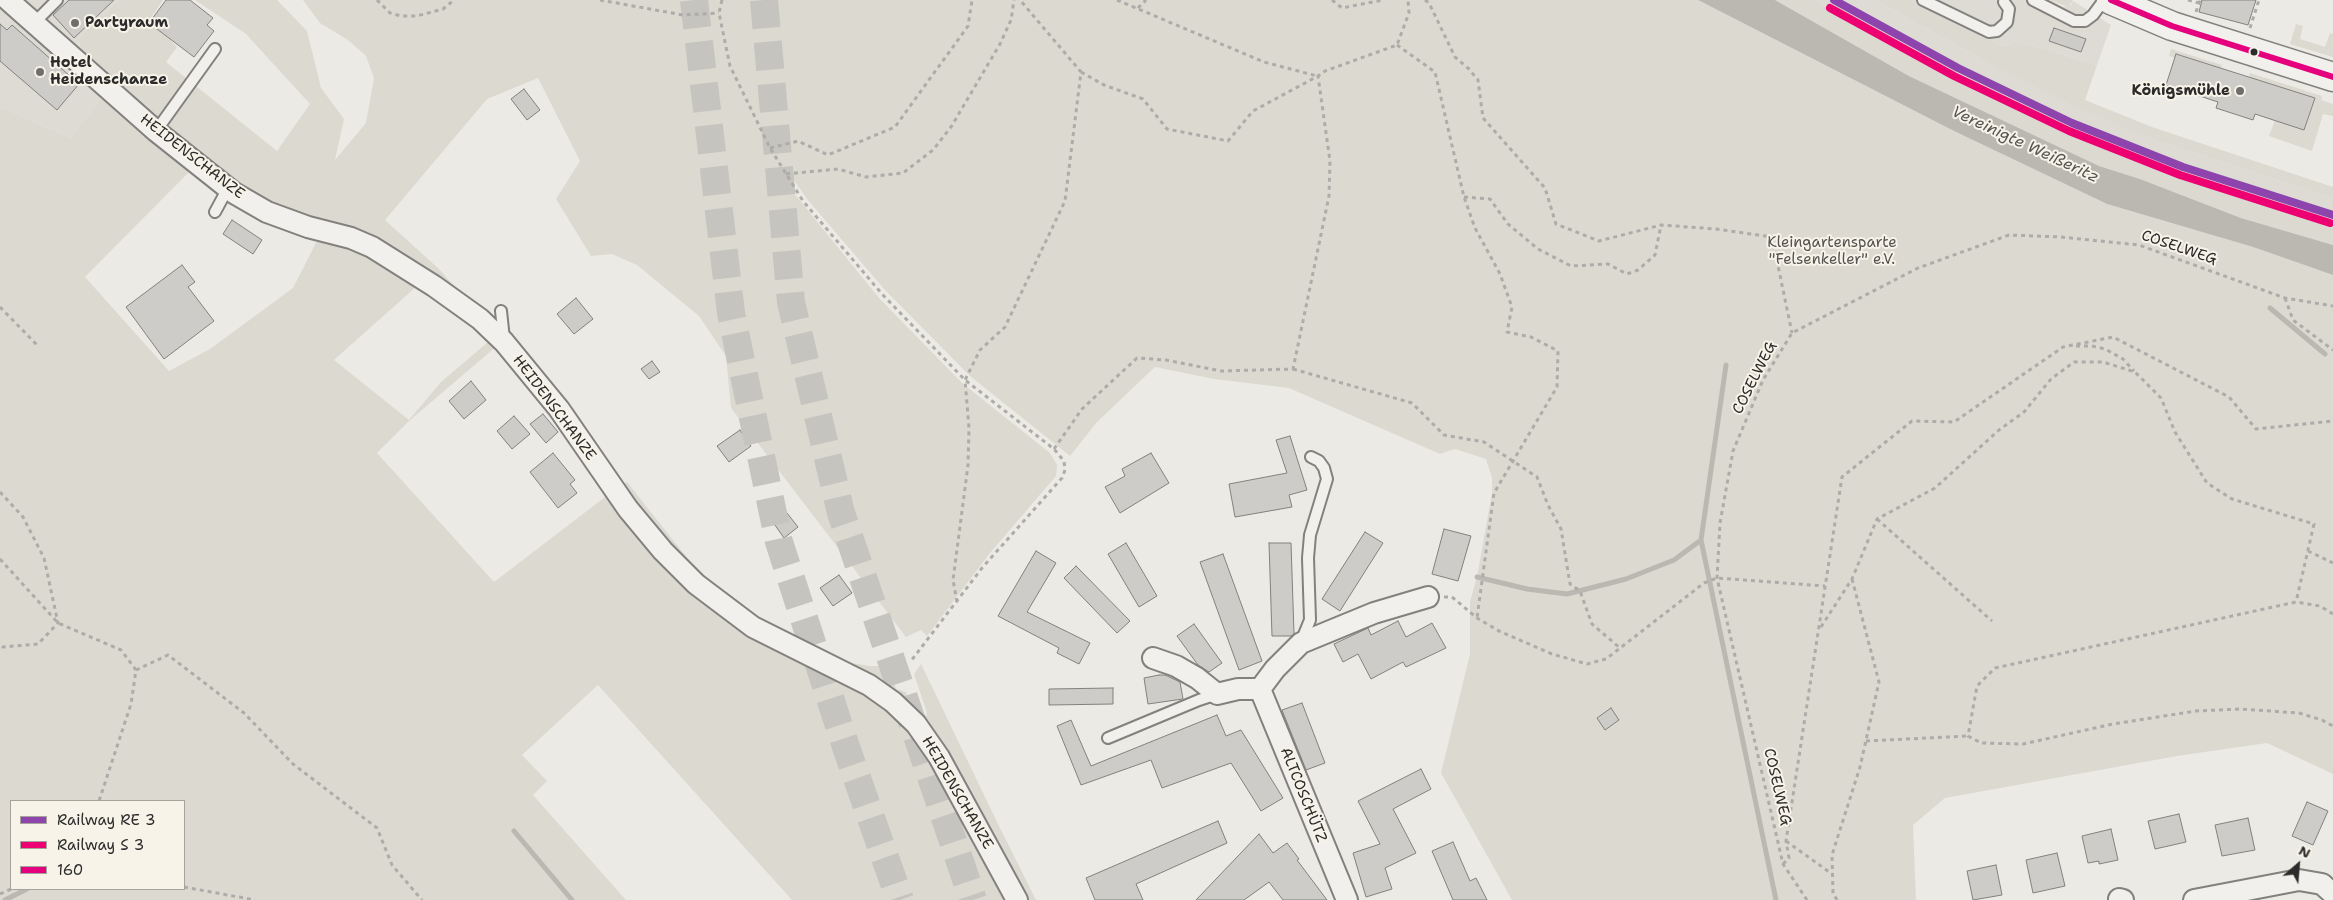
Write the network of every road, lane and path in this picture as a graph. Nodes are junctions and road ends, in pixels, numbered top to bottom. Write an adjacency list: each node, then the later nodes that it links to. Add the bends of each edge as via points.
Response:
1 (8, 0): 27 (street, HEIDENSCHANZE)
2 (57, 0): 27 (lane)
3 (377, 0): 4 (path, via 390,13 401,16 418,16 443,9)
4 (454, 0)
5 (600, 0): 25 (path, via 683,16)
6 (972, 0): 35 (path, via 968,26 895,127 828,155 798,141)
7 (1014, 0): 36 (path, via 1011,20 1000,44 951,127 933,150 903,173 866,177 838,169)
8 (1020, 0): 31 (path)
9 (1117, 0): 24 (path)
10 (1146, 0): 24 (path)
11 (1332, 0): 12 (path, via 1342,8)
12 (1383, 0)
13 (1408, 0): 29 (path, via 1409,13)
14 (1424, 0): 40 (path, via 1429,3 1455,57 1478,80 1483,118 1545,188 1556,224 1599,240)
15 (1923, 0): 22 (lane, via 1989,32 1997,32 2007,22 2009,9)
16 (2033, 0): 17 (lane, via 2063,17 2085,21)
17 (2104, 0)
18 (2111, 0): 33 (main road, via 2172,26)
19 (2188, 0): 23 (path)
20 (2259, 0): 28 (path, via 2250,28)
21 (720, 1): 25 (path)
22 (2004, 2)
23 (2199, 2): 26 (path, via 2196,12)
24 (1138, 8): 32 (path, via 1264,62)
25 (719, 13): 35 (path, via 730,66)
26 (2205, 15)
27 (34, 23): 34 (street, HEIDENSCHANZE)
28 (2241, 25)
29 (1397, 45): 32 (path); 38 (path, via 1435,72)
30 (215, 49): 34 (lane)
31 (1080, 72): 32 (path, via 1143,99 1167,129 1228,141 1253,110); 52 (path, via 1065,201 1005,327 980,350)
32 (1318, 76): 50 (path, via 1330,162 1329,196)
33 (2333, 77)
34 (156, 132): 37 (street, HEIDENSCHANZE)
35 (770, 148): 36 (path)
36 (786, 174): 52 (path, via 803,201 877,288)
37 (228, 188): 39 (lane); 46 (street, HEIDENSCHANZE, via 267,212 372,247 458,302)
38 (1464, 197): 40 (path, via 1490,199 1508,224 1538,249 1571,266 1608,264 1627,274 1638,270 1654,255); 56 (path, via 1512,307 1507,332 1531,337 1558,351 1556,387)
39 (215, 212)
40 (1661, 225): 45 (path, via 1772,237)
41 (2285, 298): 42 (path, COSELWEG); 45 (path, COSELWEG, via 2139,245 2009,235 1918,268); 49 (path, via 2293,320)
42 (2333, 306)
43 (0, 308): 47 (path)
44 (501, 311): 46 (lane)
45 (1792, 333): 62 (path, COSELWEG, via 1763,380 1733,451 1720,523)
46 (504, 342): 94 (street, HEIDENSCHANZE, via 577,433 628,509 662,551 696,584 753,627 868,685 893,702 916,724 943,764)
47 (38, 346)
48 (2063, 347): 51 (path, via 2105,349 2123,359); 53 (path, via 2113,338 2229,397 2256,429); 64 (path, via 1954,422 1912,421 1842,477)
49 (2333, 350)
50 (1293, 369): 54 (path, via 1221,371 1137,358 1082,409); 56 (path, via 1412,403 1444,435 1484,442)
51 (2135, 372): 58 (path, via 2103,362 2074,362 2051,379 2024,412 1999,430 1935,488); 59 (path, via 2160,398 2175,432 2207,483 2232,499 2314,524)
52 (965, 380): 54 (path); 67 (path, via 968,465 953,580)
53 (2333, 421)
54 (1054, 449): 67 (path, via 1064,461 1062,478 982,568)
55 (1311, 457): 74 (lane, via 1319,461 1327,479 1310,535 1310,620)
56 (1513, 460): 70 (path, via 1494,493); 76 (path, via 1537,477 1561,529 1570,584 1580,591 1592,624)
57 (0, 492): 72 (path, via 23,517 44,558)
58 (1877, 519): 63 (path); 71 (path)
59 (2308, 552): 61 (path); 68 (path)
60 (0, 559): 72 (path)
61 (2333, 563)
62 (1717, 578): 64 (path); 76 (path, via 1704,583); 88 (path, COSELWEG)
63 (1852, 579): 73 (path); 85 (path, via 1879,682)
64 (1826, 586): 73 (path)
65 (1428, 597): 74 (street, via 1374,613)
66 (1452, 597): 70 (path)
67 (958, 602): 78 (path)
68 (2296, 602): 69 (path, via 2320,606); 83 (path, via 1995,668 1977,686)
69 (2333, 614)
70 (1477, 618): 76 (path, via 1552,654 1587,664 1606,659)
71 (1992, 621)
72 (58, 623): 75 (path, via 38,644); 79 (path, via 121,650)
73 (1819, 629): 87 (path)
74 (1301, 643): 80 (street)
75 (0, 646)
76 (1620, 648)
77 (1153, 658): 81 (street, via 1176,666)
78 (910, 661)
79 (136, 670): 86 (path, via 131,704); 93 (path, via 168,655 244,713 293,764 377,828 392,865)
80 (1260, 689): 81 (street, via 1238,689); 95 (street, ALTCOSCHÜTZ)
81 (1217, 694): 84 (lane)
82 (2333, 726): 83 (path, via 2300,713 2240,709 2196,711 2113,724 2023,744 1981,743)
83 (1968, 736): 85 (path)
84 (1108, 738)
85 (1866, 741): 89 (path, via 1832,855)
86 (99, 800)
87 (1786, 841): 88 (path, via 1790,858); 89 (path)
88 (1783, 864): 96 (path, COSELWEG)
89 (1833, 875): 97 (path, via 1833,893)
90 (185, 887): 92 (path)
91 (2333, 894): 98 (street, via 2322,884 2299,880)
92 (256, 900)
93 (422, 900)
94 (1017, 900)
95 (1347, 900)
96 (1807, 900)
97 (1837, 900)
98 (2194, 900)

